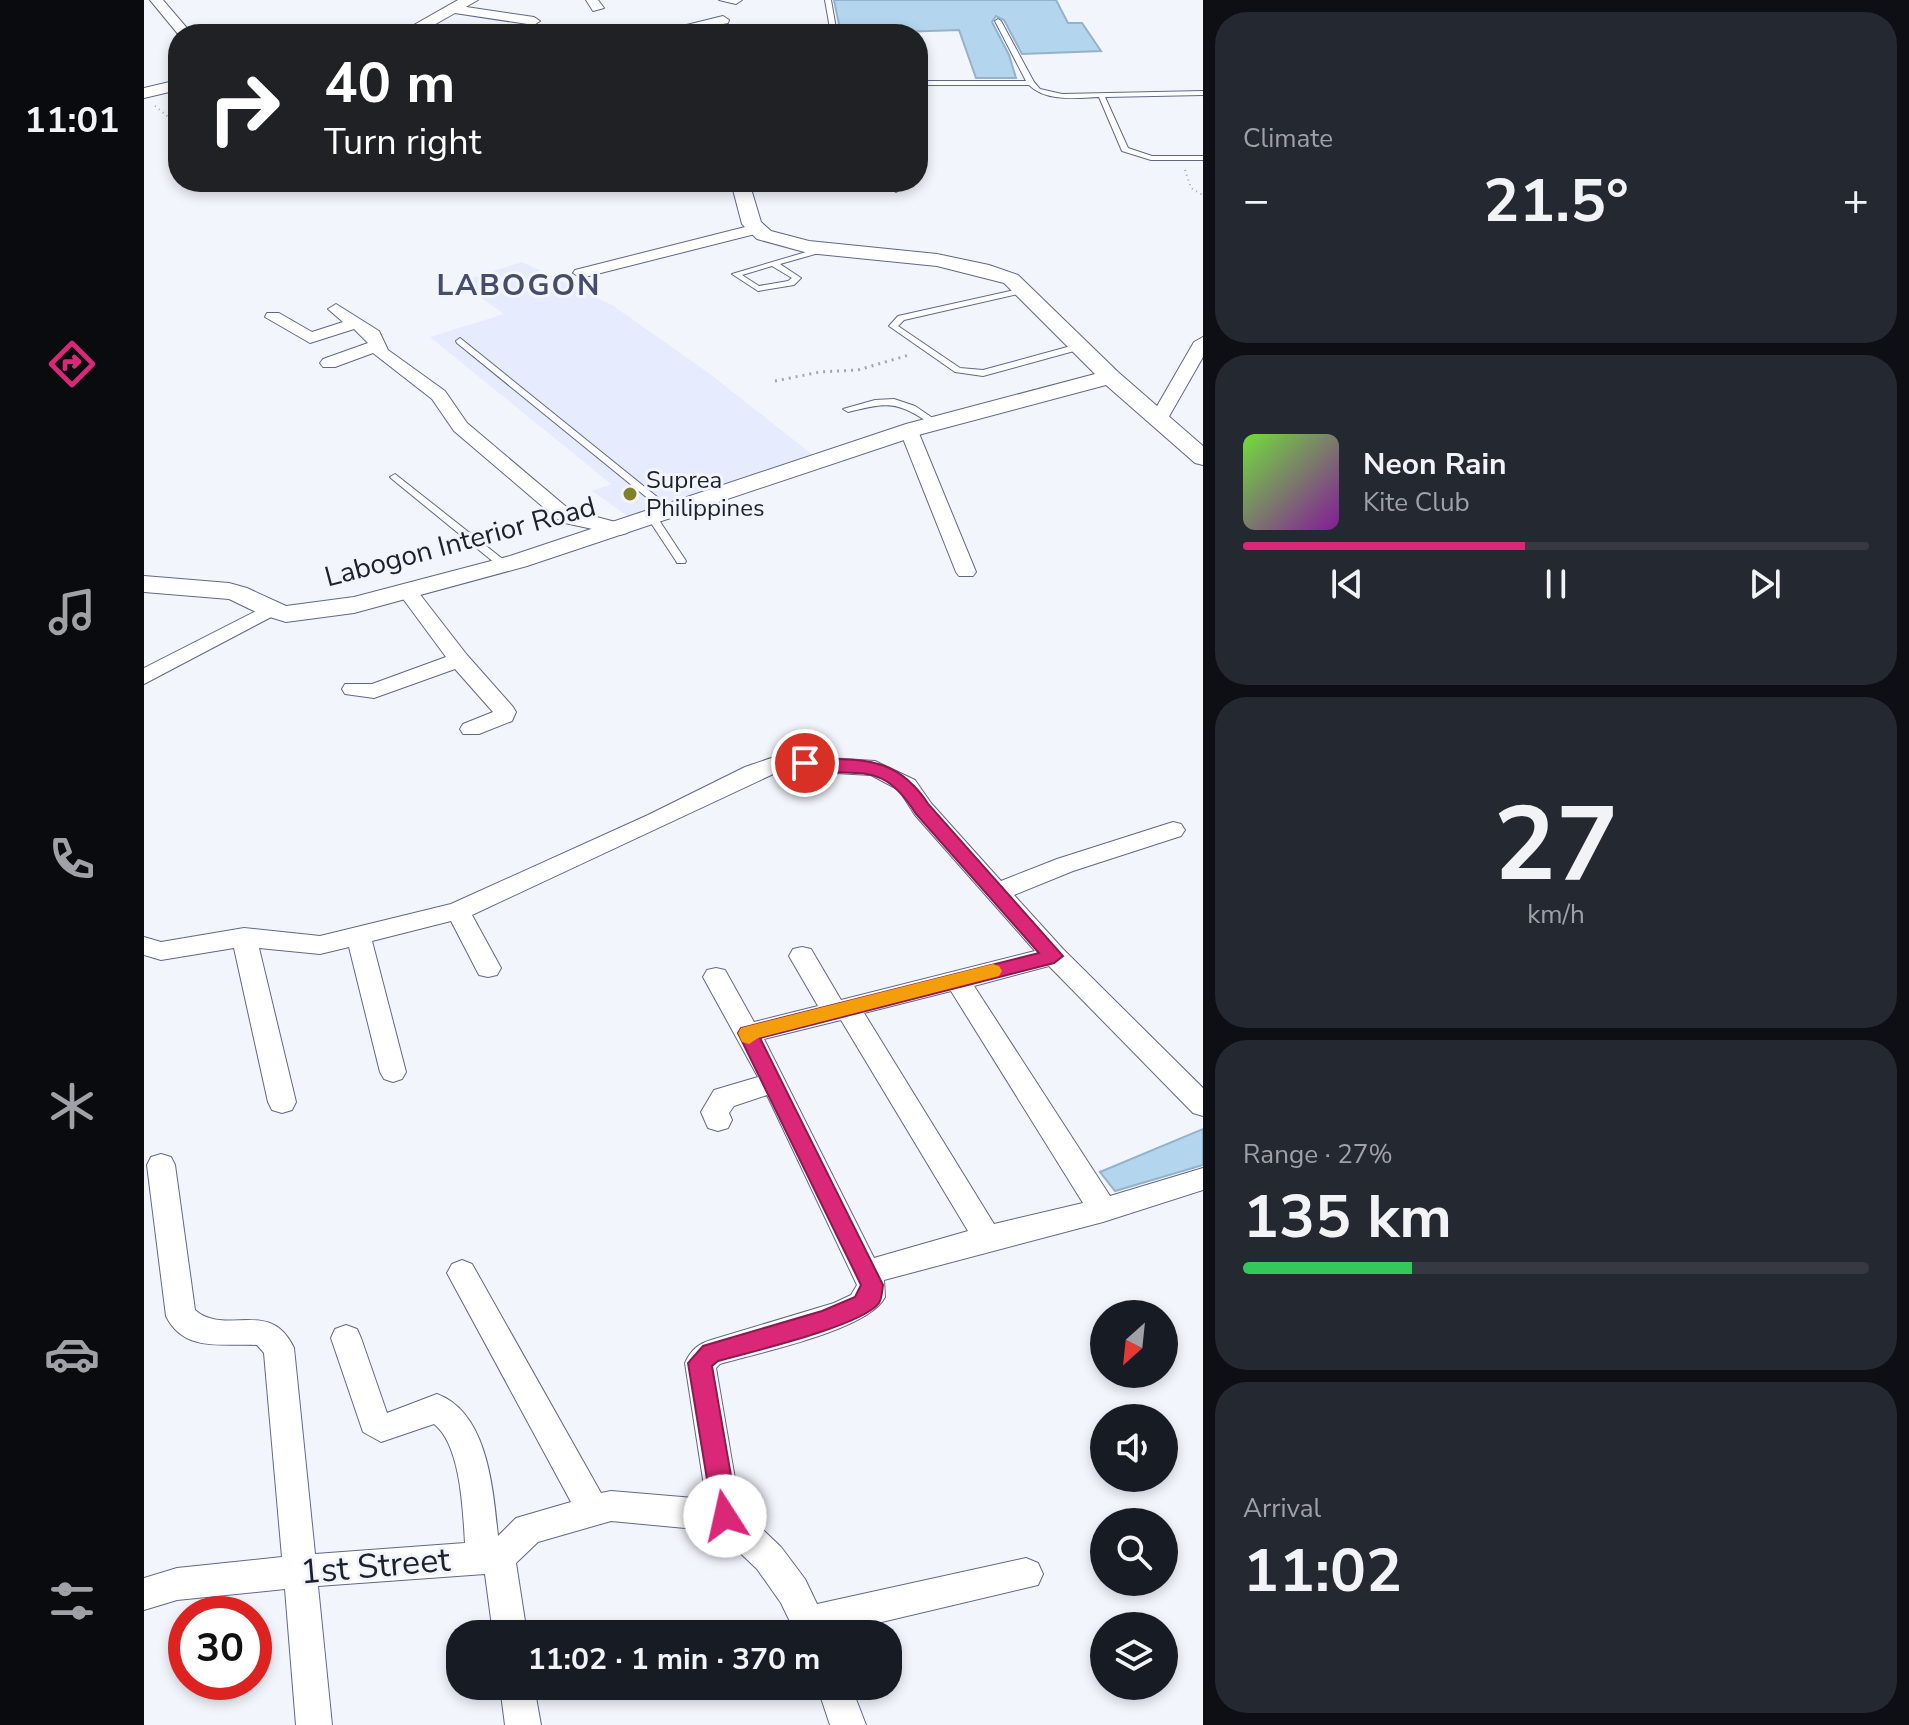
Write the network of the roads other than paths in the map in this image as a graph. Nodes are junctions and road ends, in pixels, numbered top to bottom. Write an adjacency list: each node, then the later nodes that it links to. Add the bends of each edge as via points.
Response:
1 (156, 0): 10 (street)
2 (470, 0): 6 (street)
3 (725, 0): 4 (street)
4 (736, 0)
5 (828, 0): 13 (lane)
6 (453, 9): 8 (street); 11 (street)
7 (723, 20): 12 (street)
8 (534, 21)
9 (998, 21): 15 (lane)
10 (176, 24)
11 (425, 24)
12 (704, 24)
13 (832, 24)
14 (928, 83): 15 (lane)
15 (1031, 83): 18 (lane, via 1051,94)
16 (168, 90): 19 (street)
17 (1203, 93): 18 (lane)
18 (1101, 95): 20 (lane, via 1125,149 1151,158)
19 (150, 100)
20 (1203, 158)
21 (743, 192): 22 (street)
22 (757, 229): 23 (street, via 785,243); 25 (street)
23 (823, 249): 24 (lane); 26 (street, via 982,269 1011,279)
24 (773, 263): 24 (lane, via 748,269 736,274 758,289 796,281)
25 (581, 273)
26 (1024, 290): 33 (street); 33 (lane, via 893,326 958,370 983,373)
27 (336, 309): 29 (street)
28 (273, 317): 29 (street, via 310,338)
29 (357, 323): 32 (street, via 373,335)
30 (460, 341): 42 (lane)
31 (1203, 343): 37 (street)
32 (377, 346): 34 (street); 43 (street, via 439,395 460,427 563,514)
33 (1082, 346): 35 (street)
34 (329, 363)
35 (1110, 377): 37 (street); 38 (street, Labogon Interior Road)
36 (848, 409): 38 (lane, via 898,402 910,404)
37 (1158, 420): 40 (street)
38 (935, 423): 39 (street, Labogon Interior Road)
39 (909, 431): 42 (street, Labogon Interior Road); 46 (street)
40 (1203, 458)
41 (395, 477): 45 (lane)
42 (660, 514): 43 (street, Labogon Interior Road); 44 (lane)
43 (620, 529): 45 (street, Labogon Interior Road)
44 (681, 561)
45 (505, 566): 48 (street, Labogon Interior Road)
46 (966, 572)
47 (144, 584): 49 (street, Labogon Interior Road, via 231,591)
48 (408, 592): 49 (street, Labogon Interior Road, via 292,614); 50 (street)
49 (268, 611): 51 (street)
50 (459, 660): 52 (street, via 374,691); 53 (street, via 505,712)
51 (144, 677)
52 (353, 689)
53 (471, 729)
54 (1173, 830): 55 (street)
55 (997, 892): 56 (street, via 896,776 875,768 780,762); 61 (street)
56 (458, 911): 58 (street); 62 (street)
57 (244, 937): 58 (street, via 320,945); 59 (street, via 161,951); 69 (street)
58 (359, 938): 67 (street)
59 (144, 946)
60 (802, 956): 65 (street)
61 (1054, 956): 64 (street); 70 (street)
62 (488, 968)
63 (716, 977): 66 (street)
64 (957, 980): 65 (street); 74 (street)
65 (841, 1011): 66 (street); 75 (street)
66 (748, 1033): 68 (street)
67 (393, 1072)
68 (774, 1082): 71 (street, via 724,1098 715,1112); 76 (street)
69 (282, 1102)
70 (1203, 1105)
71 (718, 1120)
72 (161, 1165): 82 (street, via 181,1316 202,1333 263,1331 279,1348)
73 (1203, 1179): 74 (street)
74 (1103, 1210): 75 (street)
75 (987, 1238): 76 (street)
76 (868, 1272): 80 (street, via 871,1296 863,1303 826,1320 711,1353 700,1363)
77 (462, 1273): 79 (street)
78 (346, 1338): 81 (street, via 374,1422 381,1428 437,1408 446,1411 476,1481)
79 (593, 1510): 80 (street, via 611,1506); 81 (street, via 528,1529)
80 (725, 1516): 86 (street, via 769,1558)
81 (491, 1557): 82 (street, 1st Street); 85 (street)
82 (302, 1571): 84 (street, 1st Street, via 177,1584); 90 (street)
83 (1026, 1574): 87 (street)
84 (144, 1594)
85 (507, 1620)
86 (808, 1620)
87 (844, 1620)
88 (519, 1700): 91 (street)
89 (839, 1700): 92 (street)
90 (314, 1725)
91 (523, 1725)
92 (848, 1725)

